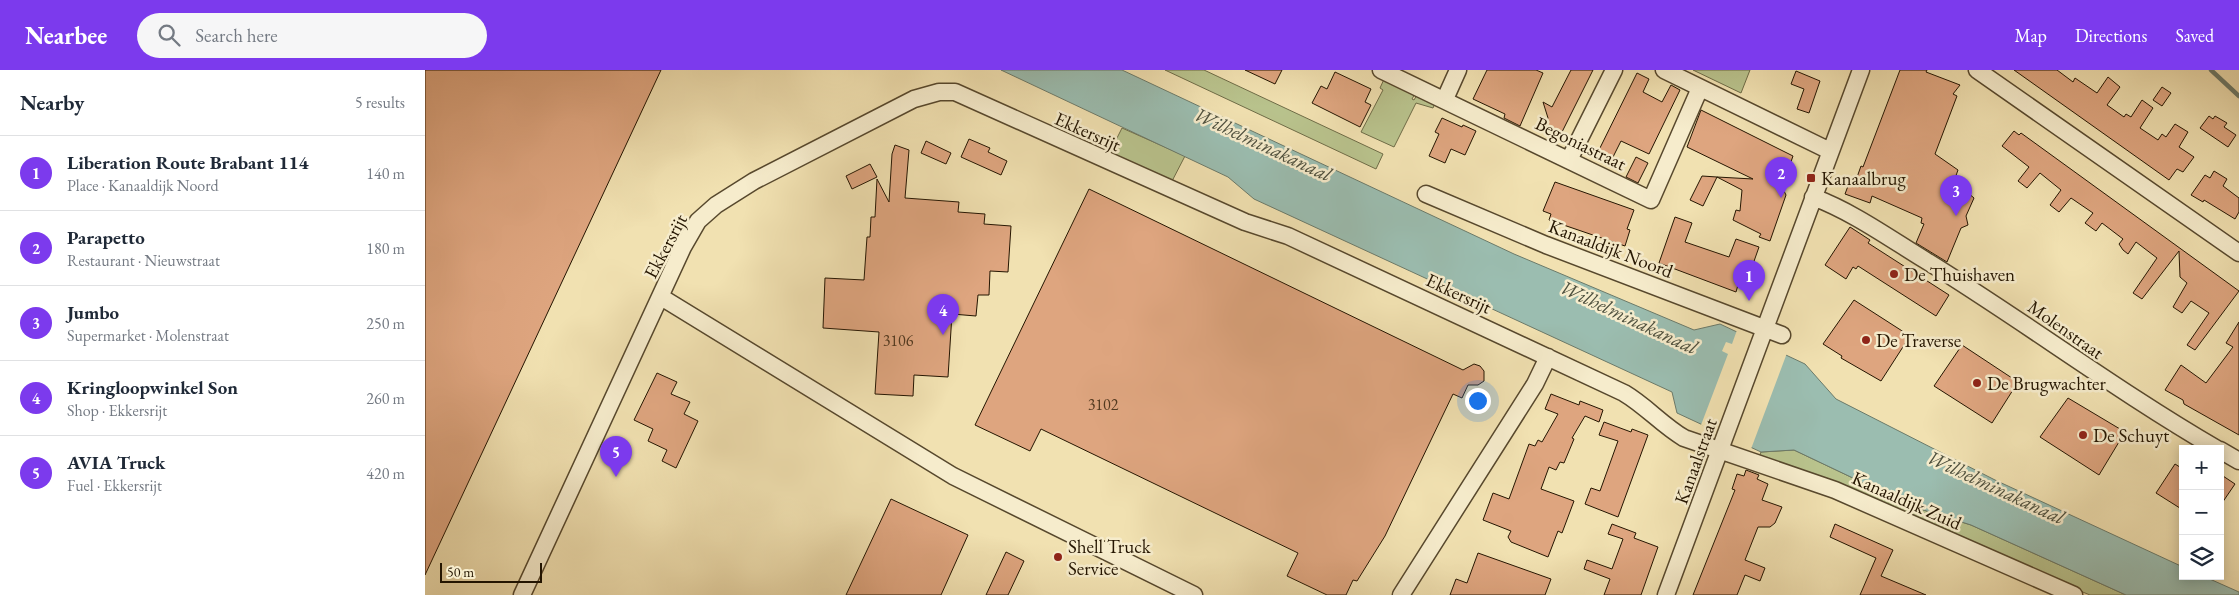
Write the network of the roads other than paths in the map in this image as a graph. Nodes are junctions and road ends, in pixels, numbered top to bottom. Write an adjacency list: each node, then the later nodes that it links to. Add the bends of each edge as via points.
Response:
1 (1381, 70): 8 (street, Begoniastraat)
2 (1458, 70): 8 (street)
3 (1614, 70): 10 (street)
4 (1664, 70): 7 (street)
5 (1861, 70): 9 (street, Kanaalstraat)
6 (1988, 73): 13 (street)
7 (1700, 88): 9 (street); 10 (street, Begoniastraat, via 1651,200)
8 (1445, 99): 10 (street, Begoniastraat)
9 (1829, 151): 12 (street, Kanaalstraat)
10 (1569, 160)
11 (1426, 194): 15 (street, Kanaaldijk Noord)
12 (1813, 197): 15 (street, Kanaalstraat); 19 (street, Molenstraat, via 1839,208 1962,283 2125,393)
13 (2239, 253)
14 (661, 297): 17 (street, Ekkersrijt, via 698,221 716,205 754,180 914,99 939,92 955,92 1245,222 1288,236); 22 (street, Ekkersrijt); 23 (street, Ekkersrijt, via 953,476)
15 (1763, 334): 16 (street, Kanaaldijk Noord); 18 (street, Kanaalstraat)
16 (1782, 335)
17 (1548, 357): 18 (street, Ekkersrijt, via 1632,398 1684,438); 24 (street, via 1535,384)
18 (1722, 443): 25 (street, Kanaalstraat); 26 (street, Kanaaldijk Zuid)
19 (2211, 445)
20 (2224, 453): 21 (street, Molenstraat)
21 (2239, 461)
22 (522, 595)
23 (1194, 595)
24 (1401, 595)
25 (1666, 595)
26 (2074, 595)

